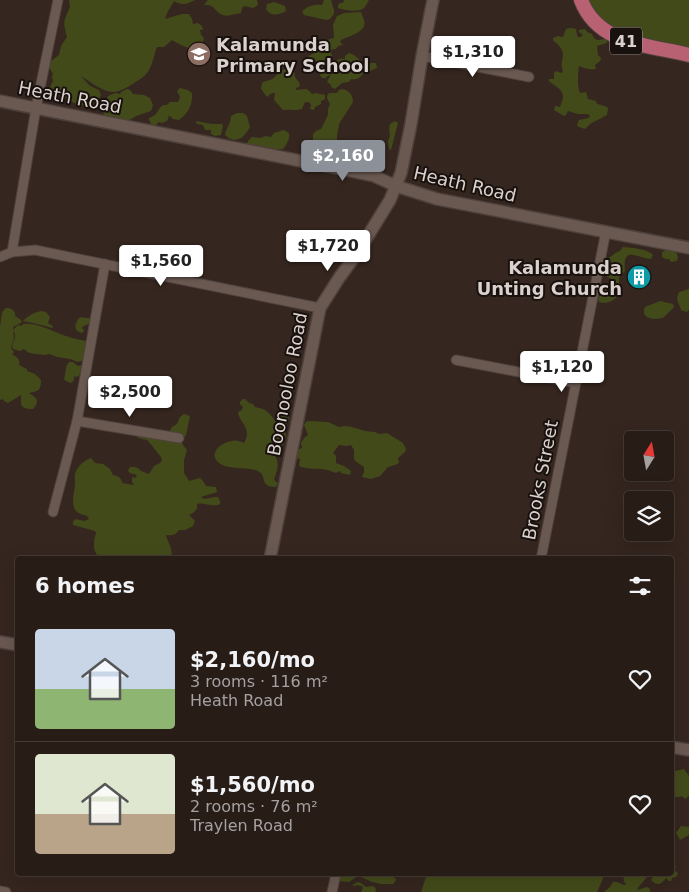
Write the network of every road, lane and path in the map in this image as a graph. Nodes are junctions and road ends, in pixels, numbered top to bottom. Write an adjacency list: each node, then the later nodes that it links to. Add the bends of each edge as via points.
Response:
1 (58, 0): 8 (street)
2 (433, 0): 5 (street, Boonooloo Road)
3 (581, 0): 4 (main road, 41, via 597,24 611,34 632,43)
4 (689, 54)
5 (422, 56): 6 (street); 9 (street, Boonooloo Road, via 402,173)
6 (529, 77)
7 (0, 101): 8 (street, Heath Road)
8 (36, 108): 9 (street, Heath Road, via 351,171 374,176); 12 (street)
9 (396, 186): 10 (street, Heath Road, via 437,198); 15 (street, Boonooloo Road, via 363,245)
10 (606, 231): 11 (street, Heath Road); 17 (street, Brooks Street)
11 (689, 248)
12 (12, 252): 13 (street); 14 (street, via 35,250)
13 (0, 257)
14 (105, 264): 15 (street); 18 (street)
15 (320, 308): 21 (street, Boonooloo Road)
16 (456, 360): 17 (street)
17 (576, 383): 22 (street, Brooks Street)
18 (77, 421): 19 (street); 20 (street)
19 (179, 438)
20 (53, 512)
21 (271, 556)
22 (542, 556)
23 (0, 642): 24 (street)
24 (15, 644)
25 (674, 748): 26 (street)
26 (689, 750)
27 (331, 876): 31 (street)
28 (336, 876): 32 (street)
29 (0, 891): 30 (street)
30 (6, 892)
31 (327, 892)
32 (332, 892)

